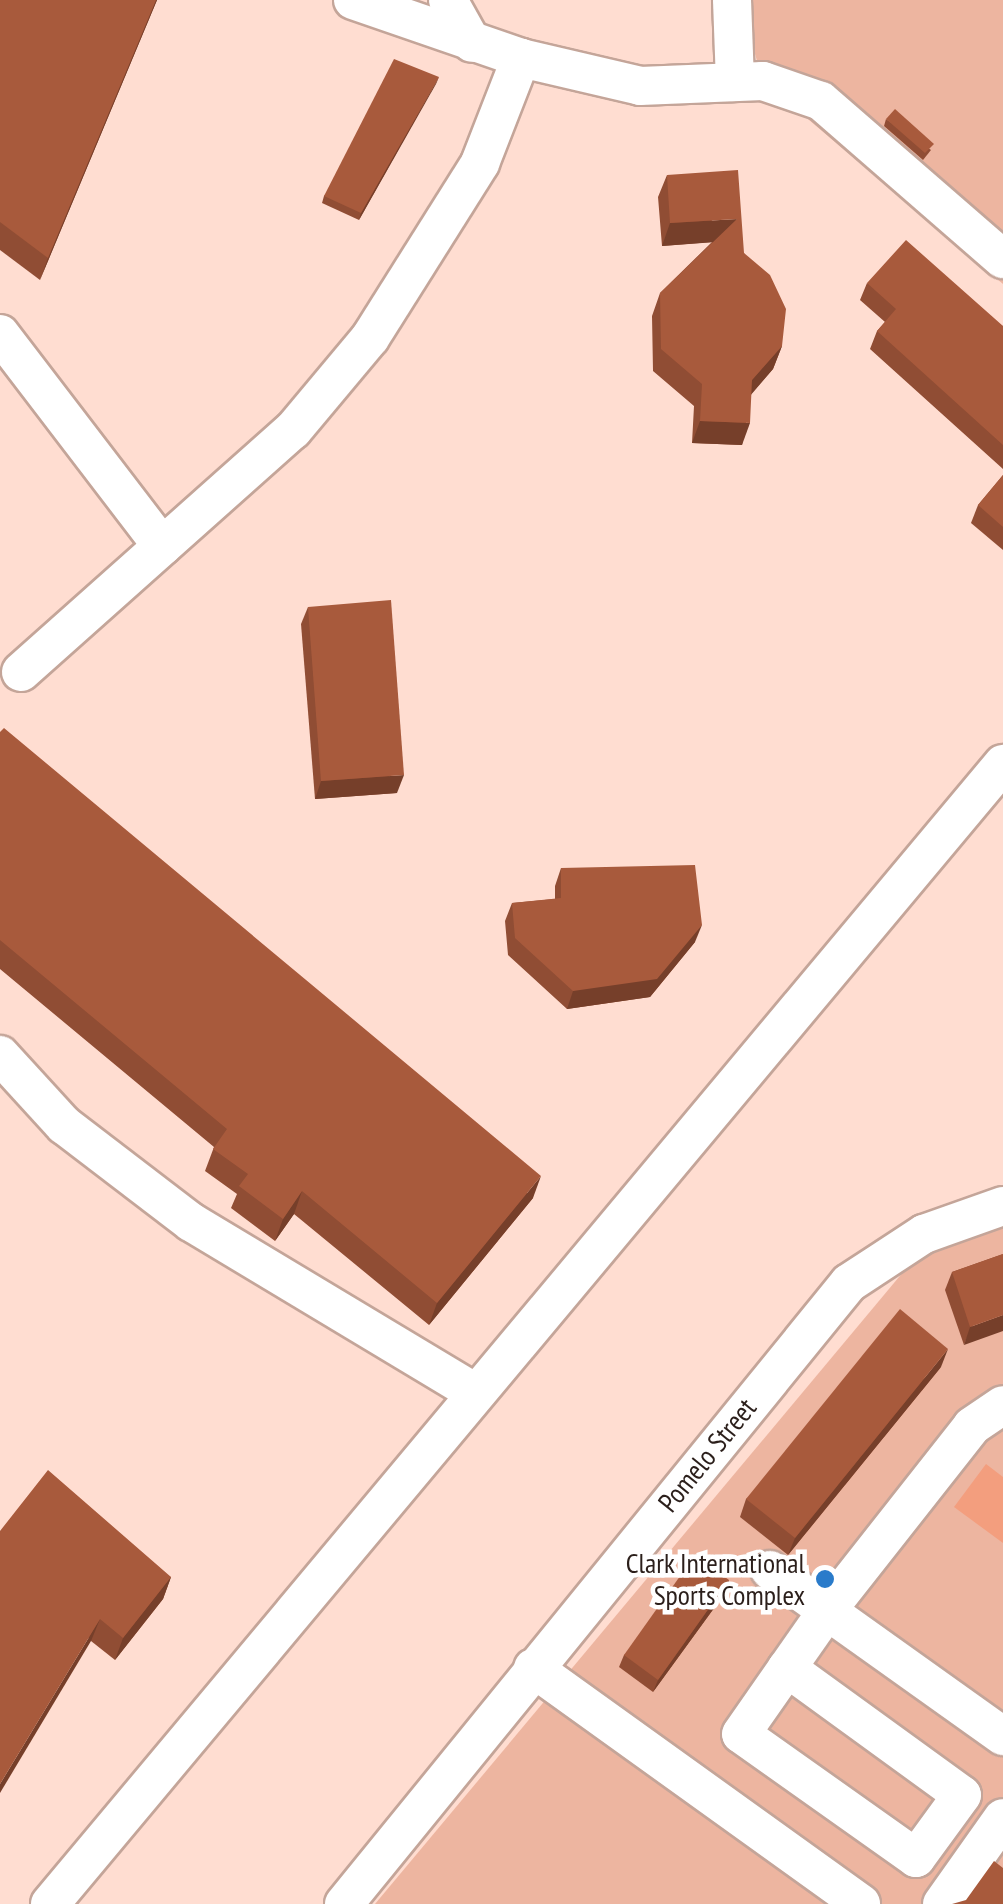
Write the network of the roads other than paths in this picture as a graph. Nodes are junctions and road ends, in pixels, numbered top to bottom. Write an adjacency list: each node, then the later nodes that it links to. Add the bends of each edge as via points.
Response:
1 (353, 0): 4 (street)
2 (448, 0): 4 (street)
3 (732, 0): 6 (street)
4 (472, 42): 5 (street)
5 (521, 58): 6 (street, via 640,86); 9 (street, via 480,163 370,338 293,430)
6 (735, 82): 7 (street, via 822,100)
7 (1003, 259)
8 (0, 334): 9 (street)
9 (162, 546): 10 (street)
10 (20, 672)
11 (996, 786): 14 (street)
12 (0, 1055): 14 (street, via 64,1125 191,1222)
13 (1003, 1206): 18 (street, Pomelo Street, via 866,1265)
14 (474, 1392): 22 (street)
15 (1003, 1405): 17 (street, via 972,1426)
16 (770, 1570): 17 (street)
17 (829, 1608): 19 (street); 20 (street)
18 (533, 1668): 23 (street, Pomelo Street); 24 (street)
19 (787, 1668): 19 (street, via 962,1795 916,1858 741,1734)
20 (1003, 1736)
21 (1003, 1818): 25 (street)
22 (50, 1904)
23 (344, 1904)
24 (860, 1904)
25 (942, 1904)

